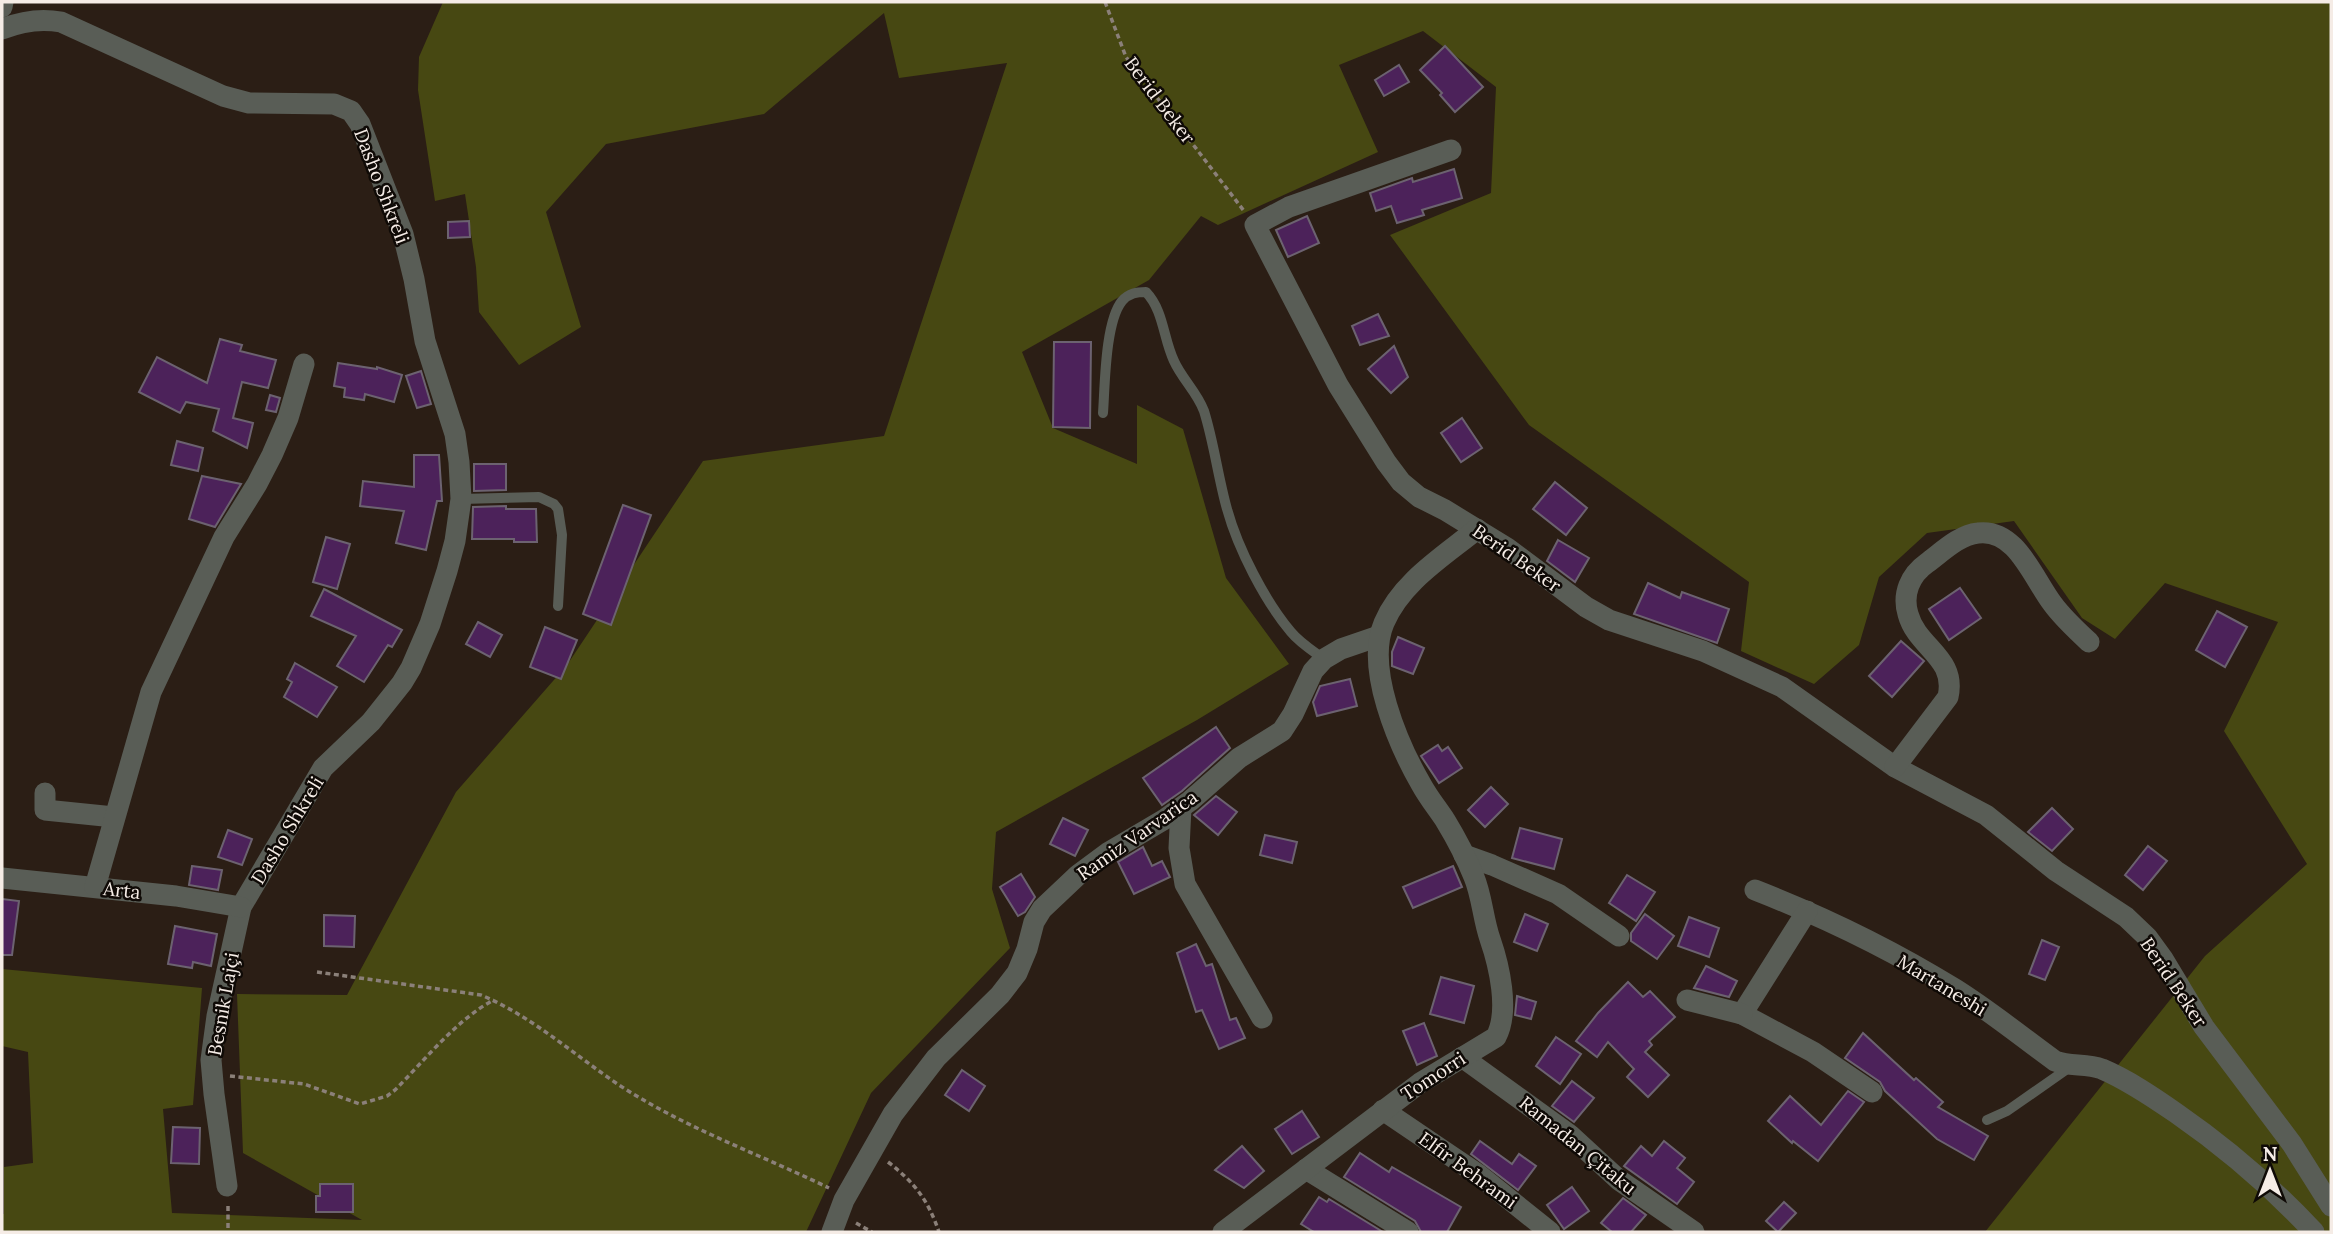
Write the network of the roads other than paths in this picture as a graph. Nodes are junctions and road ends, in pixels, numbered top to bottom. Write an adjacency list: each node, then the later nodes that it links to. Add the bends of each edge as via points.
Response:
1 (3, 2): 2 (street)
2 (2, 7)
3 (2, 29): 7 (street, Dasho Shkreli, via 45,19 61,22 223,96 249,103 334,104 351,111 373,153 403,234 425,341 455,434)
4 (1451, 150): 8 (street, Berid Beker, via 1289,207 1255,225 1338,385 1386,462 1419,497)
5 (304, 365): 16 (street, via 272,455 225,537 151,692)
6 (1103, 413): 12 (lane, via 1114,317 1122,301 1136,292 1146,292 1155,301 1173,359 1203,410 1228,512 1249,562 1293,635)
7 (461, 499): 9 (lane, via 539,497 554,504 562,535); 21 (street, Dasho Shkreli, via 447,571 411,668 371,722 323,768)
8 (1476, 529): 10 (street, via 1392,606); 13 (street, Berid Beker, via 1609,620 1703,651 1782,687)
9 (558, 606)
10 (1379, 636): 12 (street); 17 (street, Tomorri, via 1382,682 1406,755)
11 (2089, 642): 13 (street, via 2052,604 2015,548 1990,534 1962,537 1910,579 1906,611 1911,624 1947,668 1950,687 1948,697)
12 (1324, 659): 15 (street, Ramiz Varvarica, via 1282,731 1239,758)
13 (1895, 767): 34 (street, Berid Beker, via 1986,815 2147,937 2204,1027 2292,1144)
14 (45, 793): 16 (street, via 45,810)
15 (1181, 808): 26 (street, via 1179,848 1185,884); 35 (street, Ramiz Varvarica, via 1088,867 1042,909 1017,973 936,1058 892,1114 847,1194)
16 (114, 817): 19 (street)
17 (1464, 855): 23 (street, via 1558,894); 27 (street, Tomorri, via 1476,880 1498,961 1502,1014 1496,1037)
18 (2, 877): 19 (street, Arta)
19 (95, 887): 21 (street, Arta)
20 (1755, 890): 22 (street, Martaneshi)
21 (241, 906): 33 (street, Besnik Lajçi, via 211,1060)
22 (1807, 911): 25 (street); 28 (street, Martaneshi, via 1945,984 2055,1061)
23 (1619, 936)
24 (1686, 999): 25 (street)
25 (1742, 1014): 29 (street, via 1813,1052)
26 (1262, 1018)
27 (1462, 1057): 30 (street, Tomorri); 39 (street, Ramadan Çitaku, via 1570,1135 1619,1180)
28 (2073, 1065): 31 (lane); 40 (street, Martaneshi, via 2108,1072 2181,1116 2253,1171)
29 (1872, 1092)
30 (1383, 1110): 32 (street, Tomorri); 38 (street, Elfir Behrami, via 1479,1175)
31 (1987, 1120)
32 (1307, 1169): 36 (street, Tomorri); 37 (street)
33 (227, 1186)
34 (2331, 1206)
35 (832, 1232)
36 (1223, 1232)
37 (1408, 1232)
38 (1550, 1232)
39 (1694, 1232)
40 (2314, 1232)

